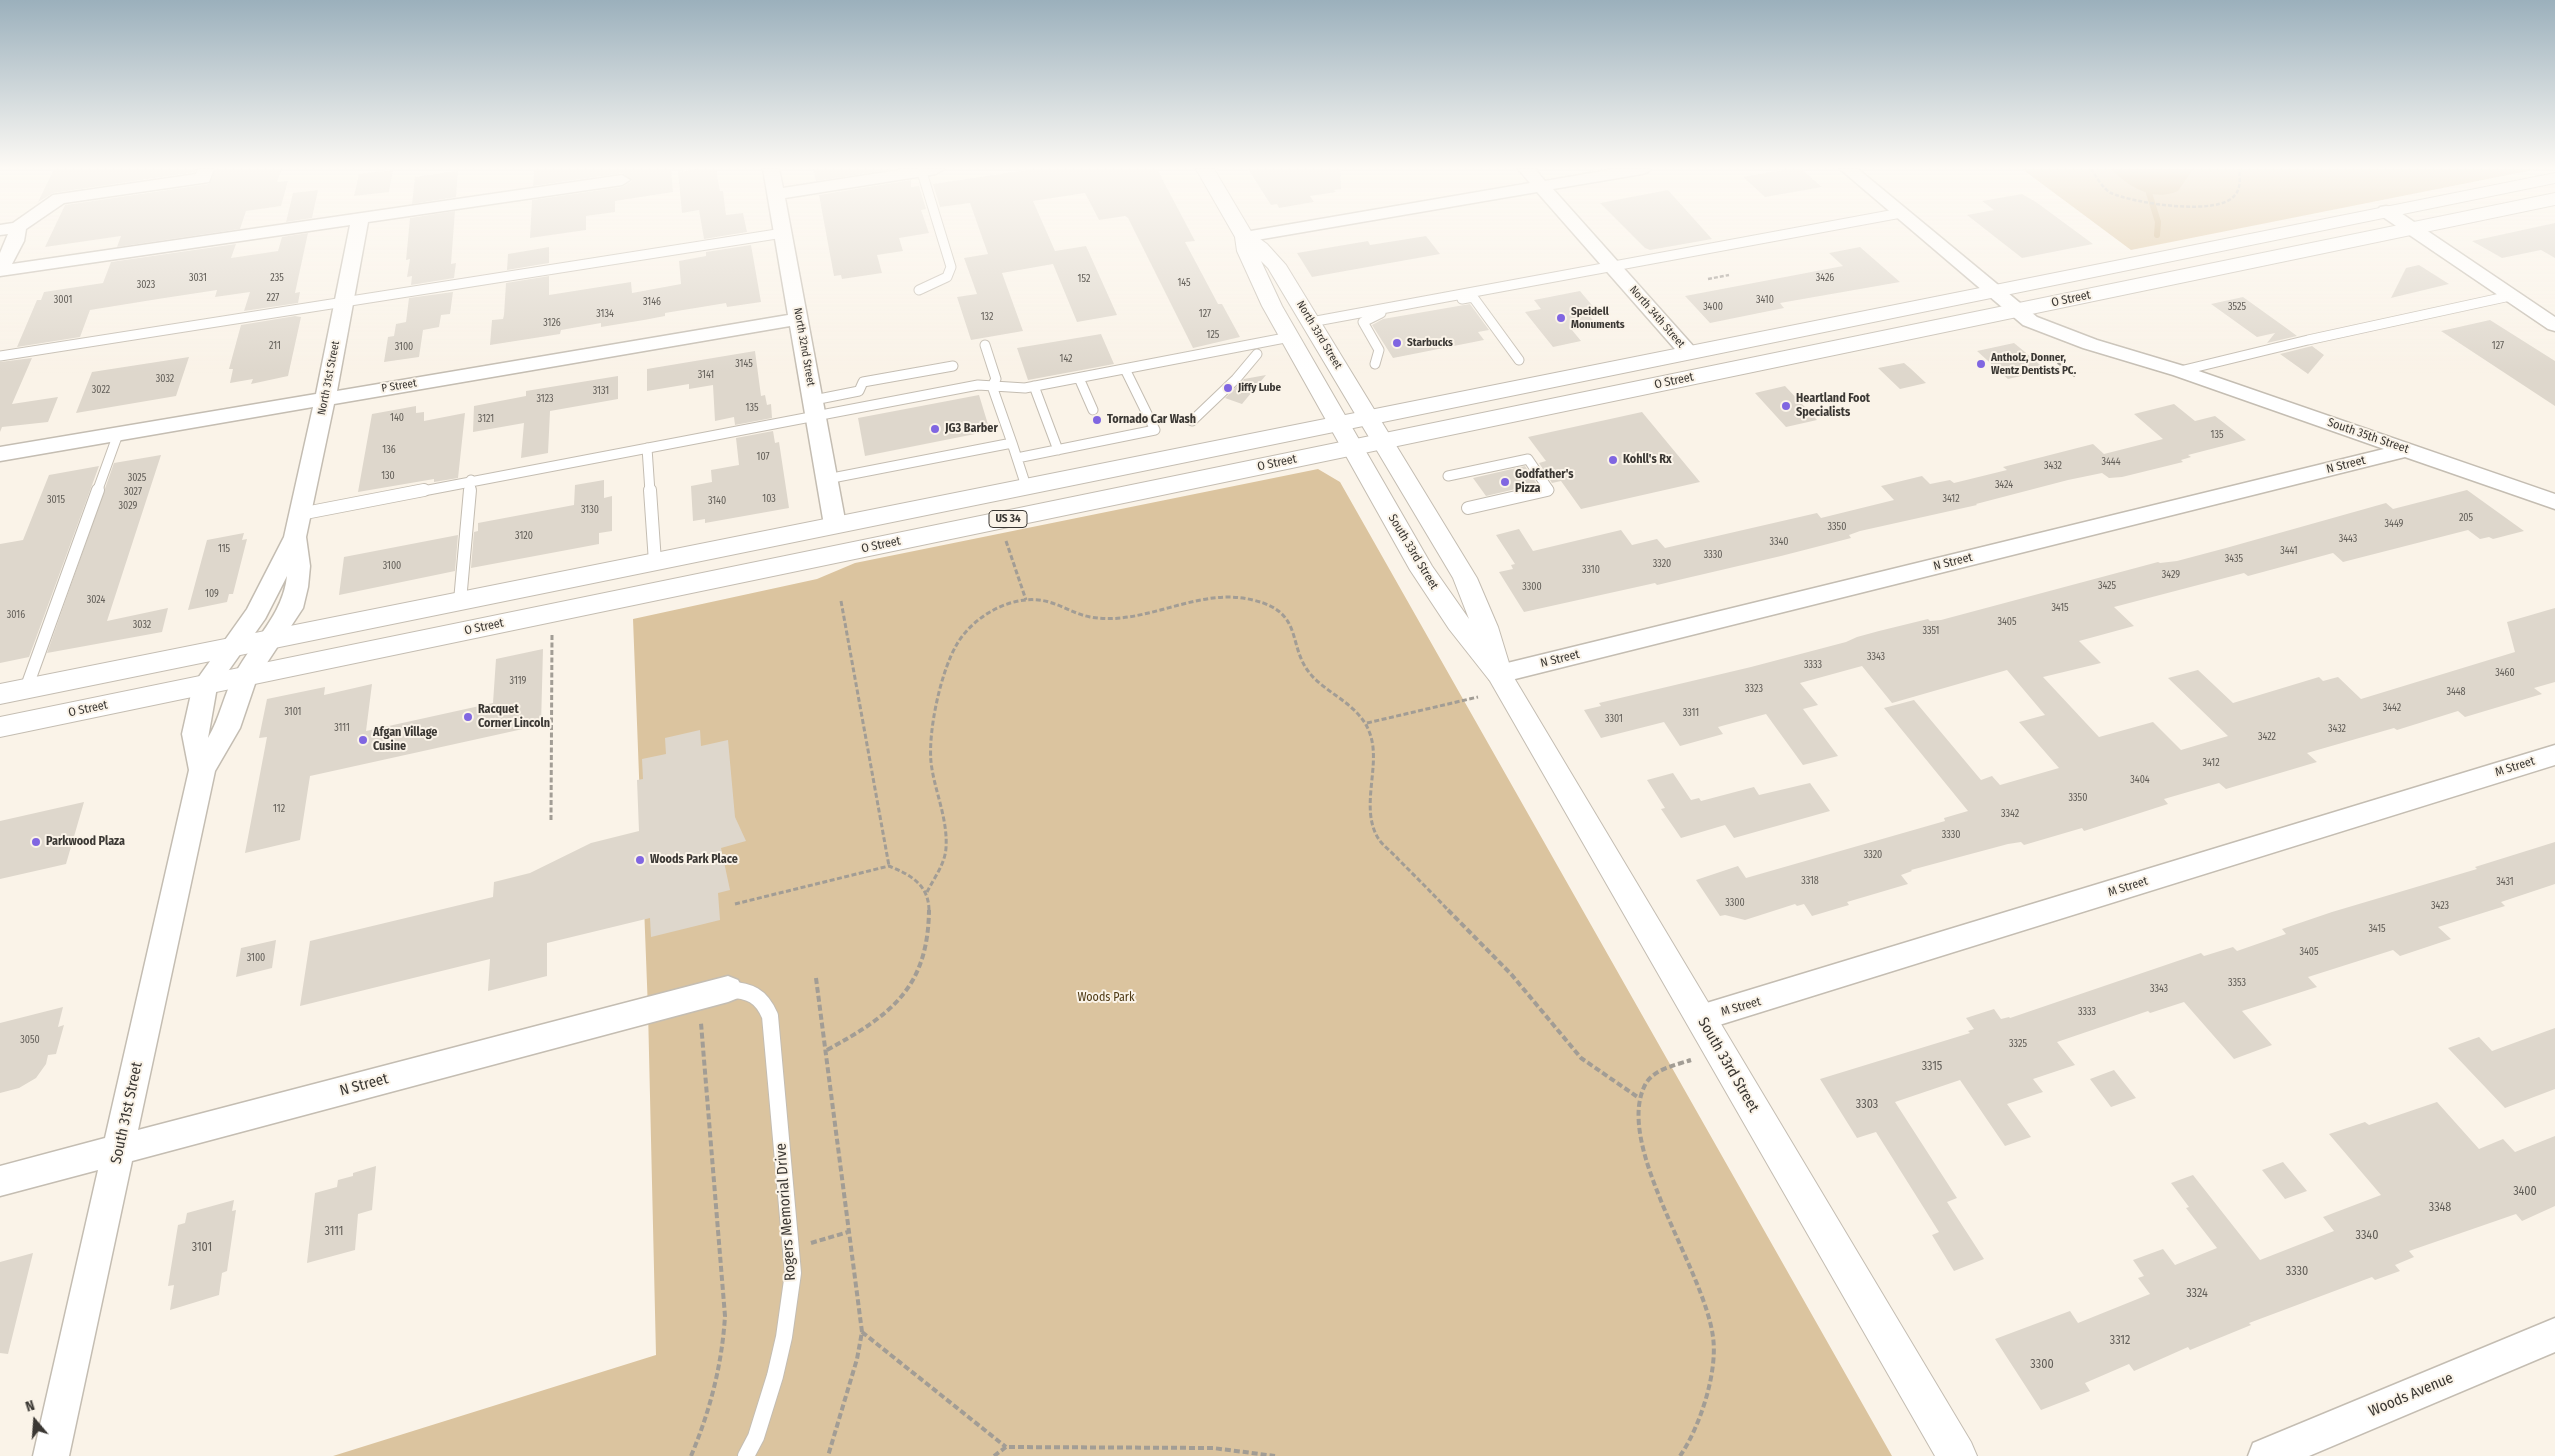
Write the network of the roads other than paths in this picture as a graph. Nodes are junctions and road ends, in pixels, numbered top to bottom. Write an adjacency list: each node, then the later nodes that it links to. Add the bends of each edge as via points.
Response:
1 (15, 237): 15 (street)
2 (236, 237): 15 (street)
3 (357, 237): 20 (street, North 31st Street)
4 (758, 237): 20 (lane)
5 (784, 237): 22 (street, North 32nd Street)
6 (943, 237): 16 (lane, via 951,267 947,277)
7 (1245, 237): 23 (main road, North 33rd Street, via 1276,265); 25 (main road, North 33rd Street, via 1253,268)
8 (1587, 237): 14 (street, North 34th Street)
9 (1771, 237): 14 (lane)
10 (1929, 237): 17 (street, South 35th Street)
11 (2258, 237): 17 (main road, O Street / US 34)
12 (2371, 237): 19 (main road, O Street / US 34)
13 (2427, 237): 18 (street)
14 (1613, 266): 23 (lane); 27 (street, North 34th Street)
15 (0, 271)
16 (919, 290)
17 (1992, 291): 21 (street, South 35th Street); 27 (main road, O Street / US 34)
18 (2510, 296): 24 (street); 34 (lane)
19 (2061, 301): 21 (main road, O Street / US 34); 34 (street, South 35th Street, via 2057,306 2072,324)
20 (344, 302): 29 (lane); 38 (street, North 31st Street)
21 (2015, 311): 34 (street, South 35th Street, via 2030,321 2090,344); 47 (main road, O Street / US 34)
22 (799, 319): 38 (street, P Street); 39 (street, North 32nd Street)
23 (1312, 322): 41 (main road, North 33rd Street)
24 (2555, 325)
25 (1290, 337): 33 (lane); 43 (main road, North 33rd Street)
26 (985, 345): 36 (lane, via 996,379)
27 (1688, 352): 41 (main road, O Street / US 34)
28 (1257, 354): 42 (lane)
29 (0, 356)
30 (1519, 360): 31 (lane, via 1473,297 1376,314 1363,322 1379,350)
31 (1375, 364)
32 (953, 366): 39 (lane, via 863,382 859,390)
33 (1125, 369): 35 (lane); 46 (lane, via 1156,430)
34 (2180, 371): 52 (street, South 35th Street)
35 (1079, 378): 37 (lane); 40 (lane)
36 (992, 386): 37 (lane); 39 (lane, via 978,385); 48 (lane)
37 (1034, 386): 51 (lane)
38 (325, 398): 45 (street, P Street); 61 (street, North 31st Street)
39 (815, 408): 50 (lane); 56 (street, North 32nd Street)
40 (1093, 410)
41 (1368, 417): 43 (main road, O Street / US 34); 47 (main road, North 33rd Street)
42 (1192, 421)
43 (1338, 423): 49 (main road, South 33rd Street); 58 (main road, O Street / US 34)
44 (1102, 429): 46 (lane)
45 (118, 434): 53 (street, P Street); 71 (lane)
46 (1106, 440): 51 (lane)
47 (1383, 441): 49 (main road, O Street / US 34); 70 (main road, South 33rd Street, via 1465,578 1485,627)
48 (1012, 443): 54 (lane); 56 (lane)
49 (1353, 447): 68 (main road, O Street / US 34); 70 (main road, South 33rd Street, via 1422,570 1458,623)
50 (647, 448): 57 (lane); 64 (lane)
51 (1058, 450): 54 (lane)
52 (2407, 450): 59 (street, South 35th Street); 70 (street, N Street)
53 (0, 454)
54 (1017, 458): 58 (lane)
55 (1448, 476): 60 (lane, via 1528,459 1550,490)
56 (827, 479): 62 (street, North 32nd Street)
57 (471, 480): 61 (lane); 65 (lane)
58 (1026, 486): 62 (main road, O Street / US 34)
59 (2555, 502)
60 (1468, 508)
61 (300, 514): 63 (street, North 31st Street)
62 (835, 525): 64 (main road, O Street / US 34)
63 (296, 537): 66 (street, North 31st Street, via 298,587 291,608); 67 (street, North 31st Street, via 257,613)
64 (654, 562): 65 (main road, O Street / US 34)
65 (460, 601): 66 (main road, O Street / US 34)
66 (271, 639): 67 (main road, O Street / US 34); 68 (street, North 31st Street)
67 (230, 647): 69 (street, South 31st Street); 71 (main road, O Street / US 34)
68 (246, 676): 69 (main road, O Street / US 34); 75 (street, South 31st Street, via 227,728)
69 (205, 685): 73 (main road, O Street / US 34); 75 (street, South 31st Street, via 195,734)
70 (1488, 686): 77 (main road, South 33rd Street)
71 (26, 689): 72 (main road, O Street / US 34)
72 (0, 694)
73 (0, 727)
74 (2555, 755): 77 (street, M Street)
75 (202, 770): 78 (street, South 31st Street)
76 (728, 990): 78 (street, N Street); 82 (lane, Rogers Memorial Drive, via 747,991 763,1000 770,1016 793,1272 775,1376 756,1437)
77 (1700, 1018): 83 (main road, South 33rd Street)
78 (120, 1150): 79 (street, N Street); 81 (street, South 31st Street)
79 (0, 1181)
80 (2555, 1335): 84 (street, Woods Avenue)
81 (51, 1456)
82 (746, 1456)
83 (1957, 1456)
84 (2266, 1456)

